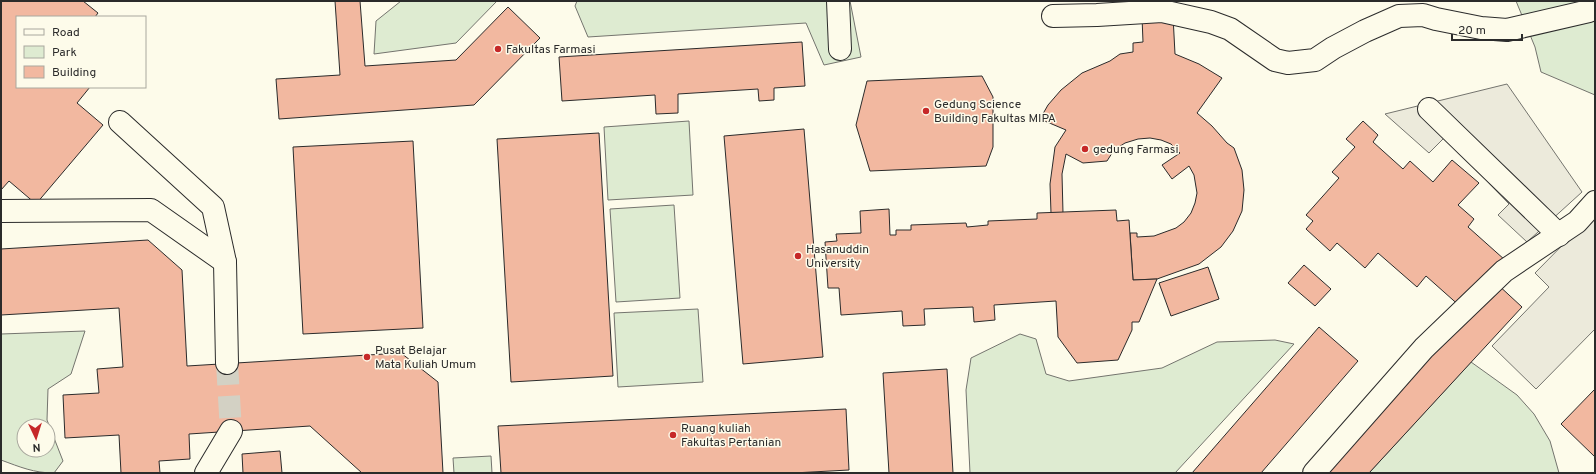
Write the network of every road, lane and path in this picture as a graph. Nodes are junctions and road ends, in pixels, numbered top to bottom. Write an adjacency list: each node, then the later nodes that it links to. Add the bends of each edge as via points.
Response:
1 (838, 1): 4 (lane)
2 (1595, 8): 3 (lane, via 1507,30 1436,20 1423,15 1399,16 1365,31 1315,60 1288,63 1275,60 1230,29 1162,11)
3 (1053, 16)
4 (840, 49)
5 (1429, 109): 9 (lane)
6 (120, 122): 10 (lane, via 213,207)
7 (1595, 202): 9 (lane, via 1577,222)
8 (1, 211): 10 (lane, via 151,210)
9 (1558, 235): 14 (lane, via 1504,271 1424,348)
10 (225, 262): 11 (lane)
11 (227, 363)
12 (231, 431): 13 (lane)
13 (206, 473)
14 (1314, 473)

